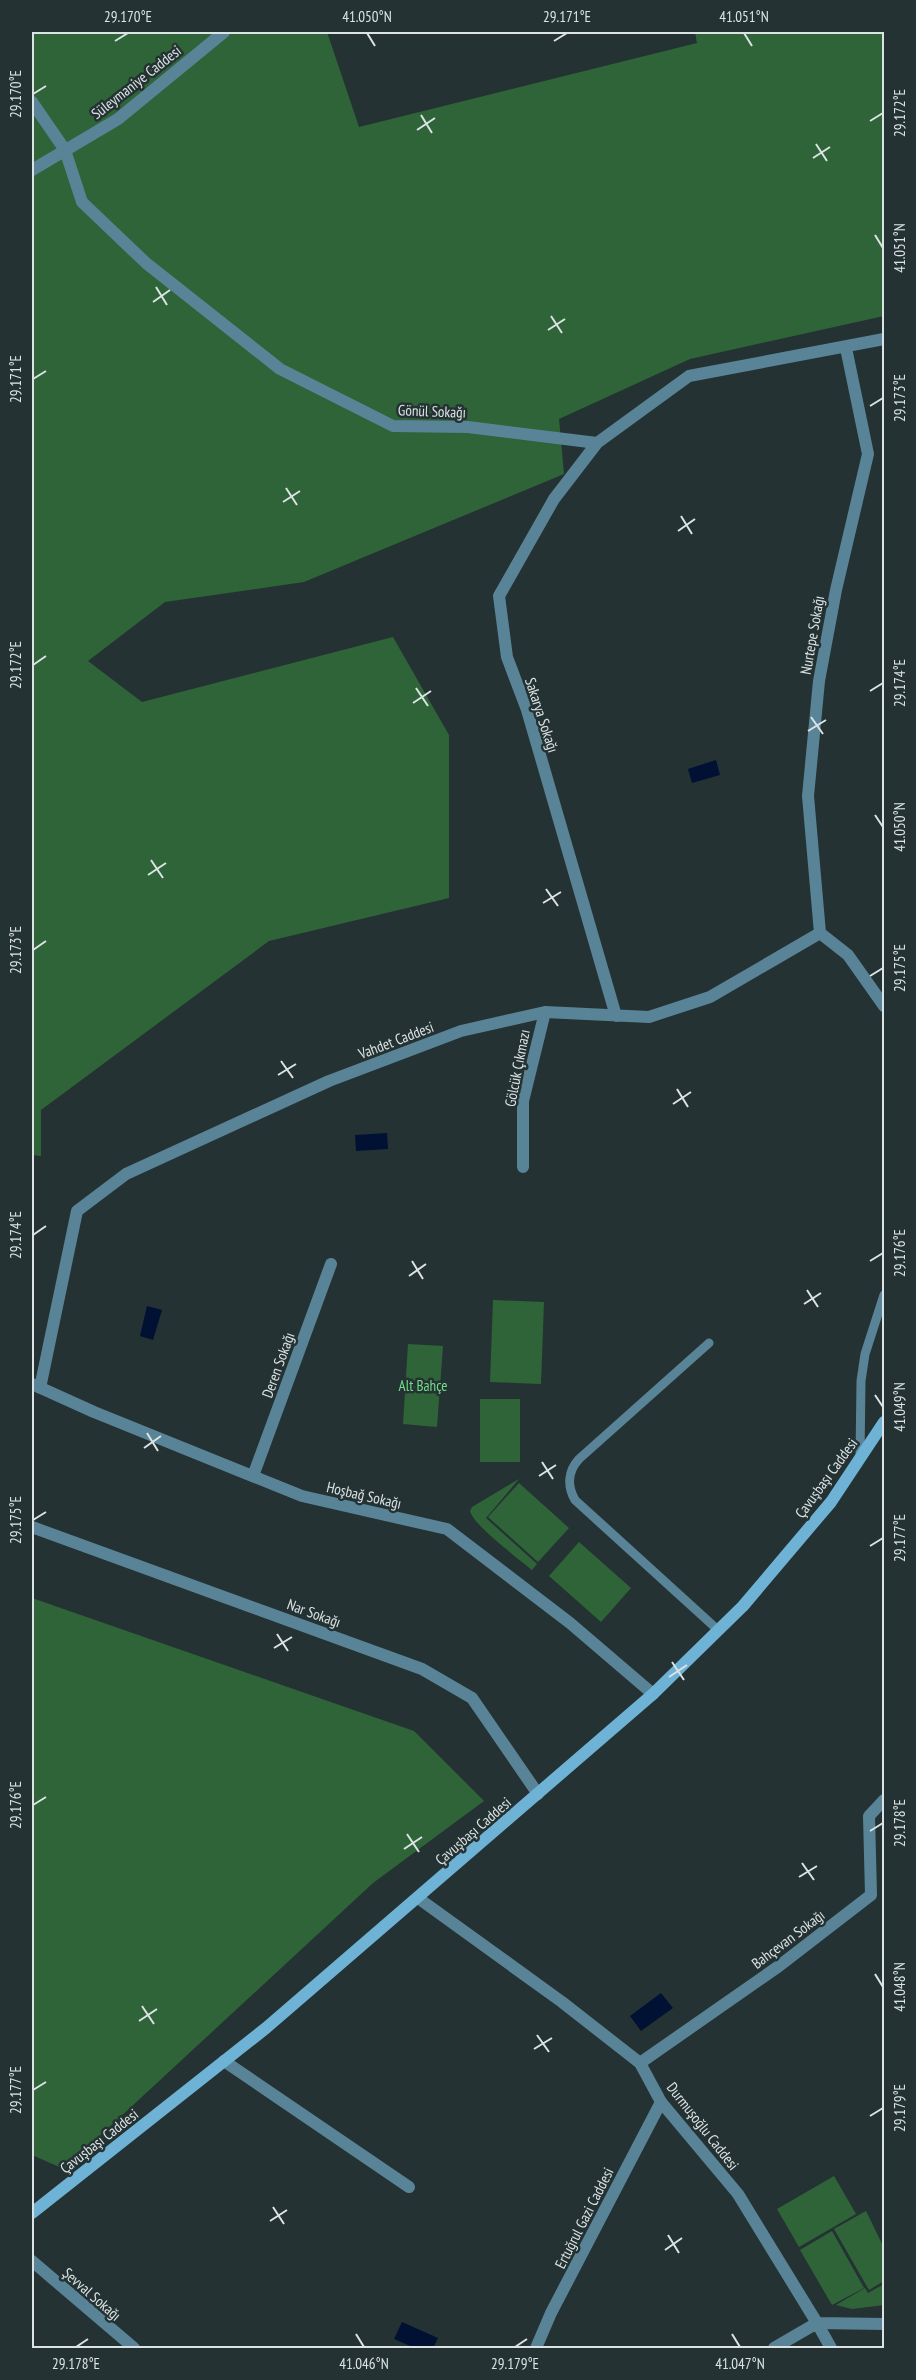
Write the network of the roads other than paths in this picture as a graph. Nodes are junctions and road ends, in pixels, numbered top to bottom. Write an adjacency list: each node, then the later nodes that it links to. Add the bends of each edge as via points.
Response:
1 (224, 32): 3 (street, Süleymaniye Caddesi, via 118,119)
2 (32, 102): 3 (street, Gönül Sokağı)
3 (65, 150): 4 (street, Süleymaniye Caddesi); 7 (street, Gönül Sokağı, via 82,202 146,263 280,369 393,426 468,427)
4 (32, 170)
5 (885, 339): 6 (street)
6 (846, 348): 7 (street, via 689,376); 8 (street, Nurtepe Sokağı, via 868,454 819,681 808,796)
7 (597, 443): 11 (street, Sakarya Sokağı, via 554,499 500,596 507,657 527,710)
8 (820, 933): 9 (street, via 848,955); 11 (street, Vahdet Caddesi, via 710,997 649,1017)
9 (885, 1006)
10 (545, 1012): 11 (street, Vahdet Caddesi); 12 (street, Gölcük Çıkmazı, via 523,1101); 16 (street, Vahdet Caddesi, via 460,1031 329,1081 126,1174 77,1211)
11 (616, 1016)
12 (523, 1167)
13 (331, 1264): 19 (street, Deren Sokağı)
14 (885, 1295): 18 (lane, via 865,1354)
15 (709, 1343): 21 (lane, via 579,1459 569,1481 575,1500)
16 (36, 1386): 19 (street, Hoşbağ Sokağı)
17 (885, 1422): 18 (main road, Çavuşbaşı Caddesi)
18 (860, 1457): 21 (main road, Çavuşbaşı Caddesi, via 831,1502)
19 (253, 1476): 22 (street, Hoşbağ Sokağı, via 302,1496 447,1529 570,1623)
20 (32, 1527): 23 (street, Nar Sokağı, via 423,1669 472,1698)
21 (718, 1630): 22 (main road, Çavuşbaşı Caddesi)
22 (653, 1694): 23 (main road, Çavuşbaşı Caddesi)
23 (538, 1794): 25 (main road, Çavuşbaşı Caddesi)
24 (885, 1800): 27 (street, Bahçevan Sokağı, via 869,1816 871,1895 779,1966)
25 (418, 1898): 26 (main road, Çavuşbaşı Caddesi); 27 (street, Durmuşoğlu Caddesi)
26 (224, 2061): 29 (street); 30 (main road, Çavuşbaşı Caddesi)
27 (640, 2063): 28 (street, Durmuşoğlu Caddesi)
28 (661, 2102): 32 (street, Durmuşoğlu Caddesi, via 738,2194); 35 (street, Ertuğrul Gazi Caddesi)
29 (409, 2187)
30 (32, 2213)
31 (32, 2261): 34 (street, Şevval Sokağı)
32 (817, 2323): 33 (street); 36 (street); 37 (street, Durmuşoğlu Caddesi)
33 (885, 2324)
34 (134, 2349)
35 (536, 2349)
36 (774, 2349)
37 (831, 2349)

